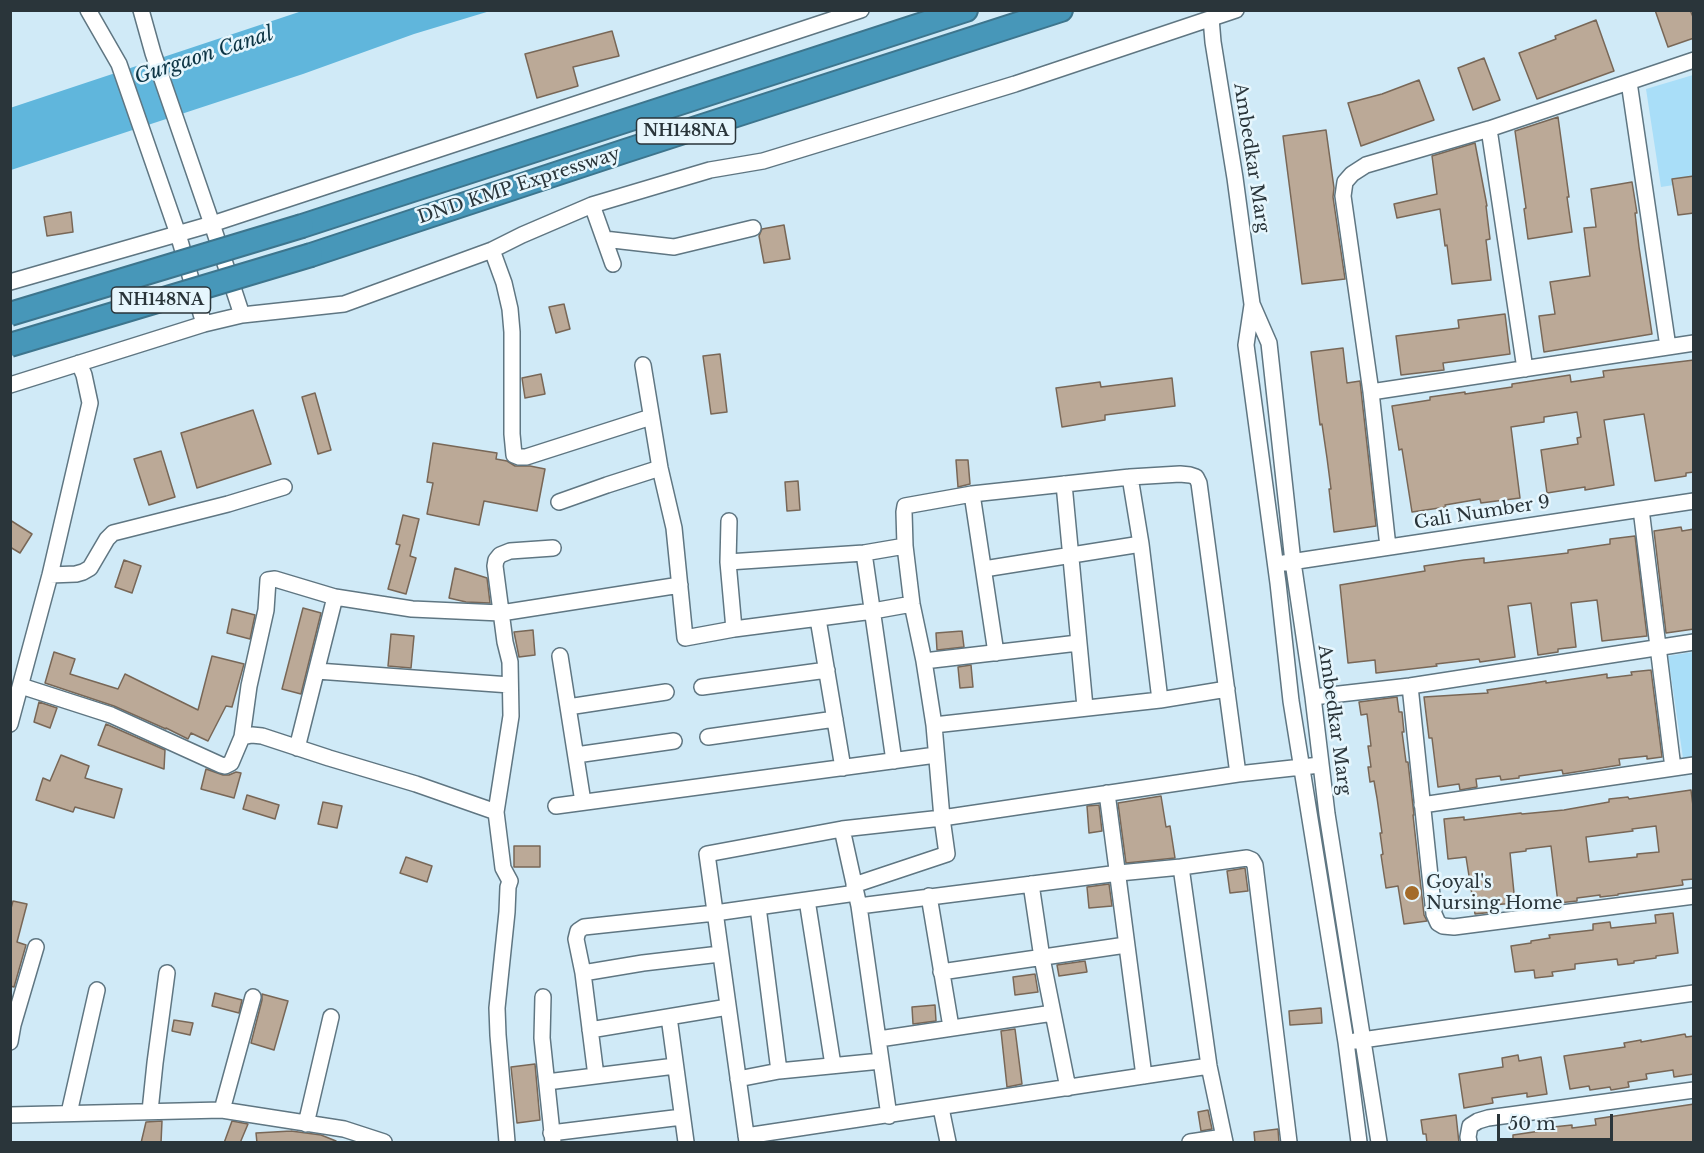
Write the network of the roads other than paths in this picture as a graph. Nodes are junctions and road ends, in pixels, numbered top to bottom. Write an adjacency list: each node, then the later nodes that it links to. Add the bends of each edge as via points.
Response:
1 (88, 10): 14 (street, via 119,64)
2 (141, 10): 12 (street)
3 (861, 10): 12 (street)
4 (966, 10): 20 (highway, DND KMP Expressway / NH148NA, bridge, via 302,226)
5 (1061, 10): 24 (highway, DND KMP Expressway / NH148NA, bridge, via 311,255)
6 (1236, 10): 7 (street)
7 (1211, 18): 11 (street, via 764,161 710,170); 19 (street, Ambedkar Marg)
8 (1694, 60): 9 (street)
9 (1629, 82): 10 (street); 25 (street)
10 (1489, 129): 28 (street); 30 (street, via 1366,165 1345,182 1343,196)
11 (592, 205): 15 (street); 16 (street)
12 (212, 224): 14 (street); 21 (street)
13 (753, 228): 15 (street, via 674,247)
14 (178, 234): 18 (street); 22 (street)
15 (604, 239): 17 (street)
16 (492, 250): 21 (street, via 344,304); 31 (street, via 510,309 514,455 526,457)
17 (613, 264)
18 (10, 282)
19 (1252, 304): 48 (street, Ambedkar Marg, via 1269,343); 49 (street, Ambedkar Marg, via 1246,345)
20 (10, 314)
21 (242, 315): 22 (street)
22 (204, 324): 26 (street)
23 (1694, 343): 25 (street)
24 (10, 345)
25 (1668, 347): 28 (street)
26 (79, 363): 29 (street); 51 (street, via 90,403)
27 (643, 365): 31 (street)
28 (1525, 369): 30 (street)
29 (10, 385)
30 (1371, 392): 43 (street)
31 (651, 417): 32 (street)
32 (660, 468): 38 (street); 52 (street, via 674,528)
33 (1130, 477): 34 (street); 41 (street); 71 (street, via 1180,474 1196,477 1199,483)
34 (1064, 484): 36 (street); 46 (street)
35 (284, 487): 51 (street, via 113,533 90,568 76,574)
36 (972, 494): 42 (street, via 905,506); 50 (street)
37 (1694, 501): 39 (street, Gali Number 9)
38 (559, 502)
39 (1641, 509): 43 (street, Gali Number 9); 61 (street)
40 (729, 521): 47 (street)
41 (1141, 544): 46 (street); 74 (street)
42 (905, 546): 45 (street); 54 (street)
43 (1388, 547): 48 (street, Gali Number 9)
44 (553, 548): 56 (street, via 510,551 496,560)
45 (864, 553): 47 (street); 55 (street)
46 (1071, 556): 50 (street); 60 (street)
47 (728, 562): 58 (street)
48 (1293, 562): 49 (street, Gali Number 9); 73 (street, Ambedkar Marg)
49 (1276, 564): 90 (street, Ambedkar Marg)
50 (984, 569): 62 (street)
51 (50, 575): 68 (street)
52 (680, 585): 56 (street); 58 (street, via 685,638)
53 (335, 597): 56 (street, via 412,609); 66 (street); 82 (street, via 268,580)
54 (912, 604): 55 (street); 64 (street)
55 (873, 611): 57 (street); 87 (street)
56 (501, 613): 67 (street)
57 (818, 619): 58 (street); 65 (street)
58 (734, 629)
59 (1694, 642): 61 (street)
60 (1078, 643): 62 (street); 77 (street)
61 (1658, 648): 69 (street); 92 (street)
62 (996, 653): 64 (street)
63 (560, 656): 75 (street)
64 (924, 661): 80 (street)
65 (827, 670): 70 (street); 78 (street)
66 (317, 671): 67 (street); 84 (street)
67 (510, 685): 98 (street, via 510,716)
68 (21, 686): 76 (street); 82 (street, via 111,716 225,766 231,763)
69 (1410, 686): 73 (street); 96 (street)
70 (702, 687)
71 (1227, 689): 74 (street); 93 (street)
72 (666, 692): 75 (street)
73 (1312, 697): 88 (street, Ambedkar Marg)
74 (1160, 700): 77 (street)
75 (568, 706): 86 (street)
76 (13, 707): 79 (street)
77 (1085, 707): 80 (street)
78 (835, 719): 81 (street); 91 (street)
79 (10, 724)
80 (934, 725): 85 (street)
81 (708, 736)
82 (242, 738): 84 (street, via 262,736)
83 (674, 741): 86 (street)
84 (297, 748): 98 (street)
85 (936, 754): 87 (street); 99 (street)
86 (576, 755): 95 (street)
87 (894, 761): 91 (street)
88 (1320, 765): 90 (street); 128 (street, Ambedkar Marg)
89 (1694, 765): 92 (street)
90 (1301, 767): 93 (street); 130 (street, Ambedkar Marg)
91 (843, 768): 95 (street)
92 (1673, 768): 96 (street)
93 (1238, 774): 94 (street)
94 (1107, 794): 99 (street); 102 (street)
95 (583, 802): 97 (street)
96 (1422, 805): 106 (street, via 1434,914 1443,926)
97 (556, 806)
98 (496, 812): 154 (street, via 503,868 510,881 497,1008)
99 (942, 818): 100 (street); 104 (street, via 947,854)
100 (842, 829): 104 (street); 109 (street, via 707,854)
101 (1181, 867): 102 (street); 134 (street); 158 (street, via 1247,858 1254,862)
102 (1119, 873): 103 (street); 110 (street)
103 (1031, 884): 105 (street); 113 (street)
104 (857, 894): 105 (street); 107 (street); 127 (street)
105 (929, 896): 114 (street)
106 (1694, 896)
107 (807, 900): 108 (street); 132 (street)
108 (758, 907): 109 (street); 135 (street)
109 (715, 913): 112 (street); 116 (street, via 584,927 576,939)
110 (1126, 945): 113 (street); 137 (street)
111 (36, 947): 129 (street)
112 (720, 954): 116 (street); 121 (street)
113 (1042, 958): 114 (street); 122 (street)
114 (941, 972): 125 (street)
115 (167, 973): 144 (street)
116 (583, 973): 126 (street)
117 (97, 990): 145 (street)
118 (1694, 993): 128 (street)
119 (253, 997): 143 (street)
120 (543, 997): 139 (street)
121 (728, 1007): 124 (street); 138 (street)
122 (1053, 1013): 125 (street); 140 (street)
123 (331, 1017): 149 (street)
124 (669, 1017): 126 (street); 133 (street)
125 (951, 1028): 127 (street)
126 (590, 1030): 136 (street)
127 (879, 1039): 131 (street)
128 (1363, 1039): 130 (street); 160 (street, Ambedkar Marg)
129 (10, 1042)
130 (1346, 1042): 159 (street, Ambedkar Marg)
131 (881, 1061): 132 (street); 147 (street)
132 (833, 1065): 135 (street)
133 (675, 1066): 136 (street); 148 (street)
134 (1209, 1066): 137 (street); 152 (street)
135 (779, 1071): 138 (street)
136 (596, 1076): 139 (street)
137 (1144, 1076): 140 (street)
138 (738, 1079): 151 (street)
139 (547, 1082): 150 (street)
140 (1068, 1088): 142 (street)
141 (1694, 1090): 161 (street, via 1488,1118 1470,1126)
142 (941, 1108): 147 (street); 156 (street)
143 (222, 1110): 144 (street); 149 (street)
144 (150, 1112): 145 (street)
145 (69, 1113): 146 (street)
146 (10, 1115)
147 (889, 1116): 151 (street)
148 (682, 1117): 150 (street); 155 (street)
149 (306, 1124): 153 (street, via 344,1129)
150 (552, 1138)
151 (747, 1140)
152 (1225, 1140): 157 (street)
153 (383, 1142)
154 (507, 1143)
155 (686, 1143)
156 (948, 1143)
157 (1190, 1143)
158 (1289, 1143)
159 (1359, 1143)
160 (1379, 1143)
161 (1469, 1143)

